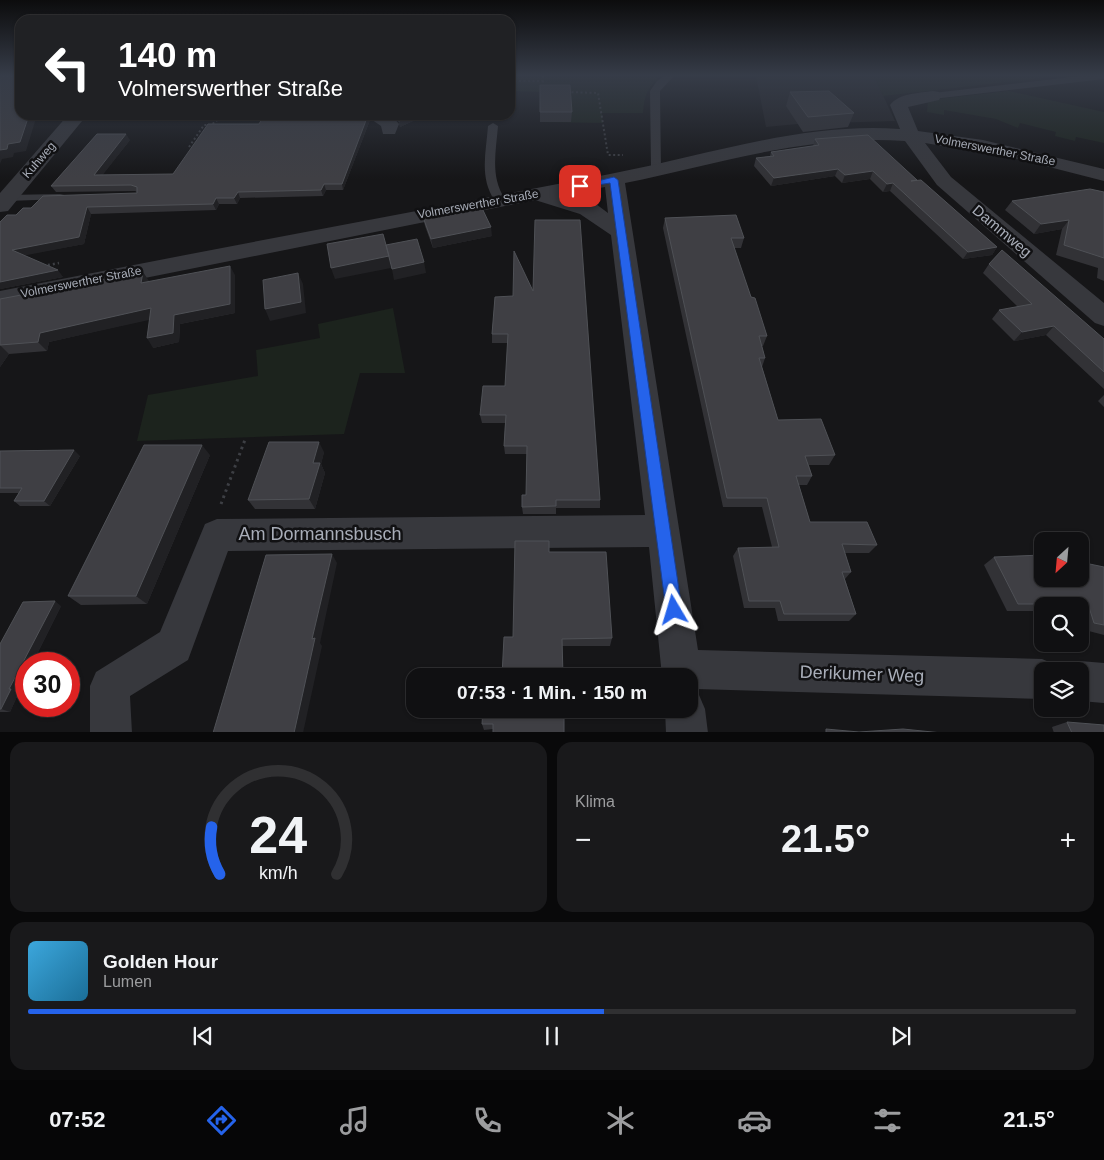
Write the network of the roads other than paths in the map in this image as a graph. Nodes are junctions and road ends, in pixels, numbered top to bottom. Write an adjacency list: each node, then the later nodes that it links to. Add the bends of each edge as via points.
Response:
1 (655, 110): 8 (lane)
2 (901, 110): 7 (street, Dammweg)
3 (74, 120): 14 (street, Kuhweg)
4 (383, 120): 6 (street, via 390,124)
5 (493, 126): 13 (lane, via 490,182 492,191)
6 (389, 130)
7 (911, 135): 8 (street, Volmerswerther Straße, via 816,136); 9 (street, Volmerswerther Straße, via 971,143); 17 (street, Dammweg, via 944,180)
8 (655, 162): 10 (street, Volmerswerther Straße)
9 (1104, 175)
10 (614, 180): 11 (street, Volmerswerther Straße); 15 (street)
11 (529, 194): 13 (street, Volmerswerther Straße); 15 (street, via 576,204 598,214)
12 (76, 197): 14 (lane)
13 (500, 199): 16 (street, Volmerswerther Straße)
14 (3, 202)
15 (620, 231): 18 (street)
16 (0, 299)
17 (1104, 317)
18 (664, 531): 19 (street); 25 (street, Am Dormannsbusch, via 217,535 174,646 110,686)
19 (680, 668)
20 (698, 673): 21 (street, Derikumer Weg)
21 (1034, 679)
22 (1089, 681): 23 (street)
23 (1104, 683)
24 (686, 718): 26 (street)
25 (110, 732)
26 (688, 732)

